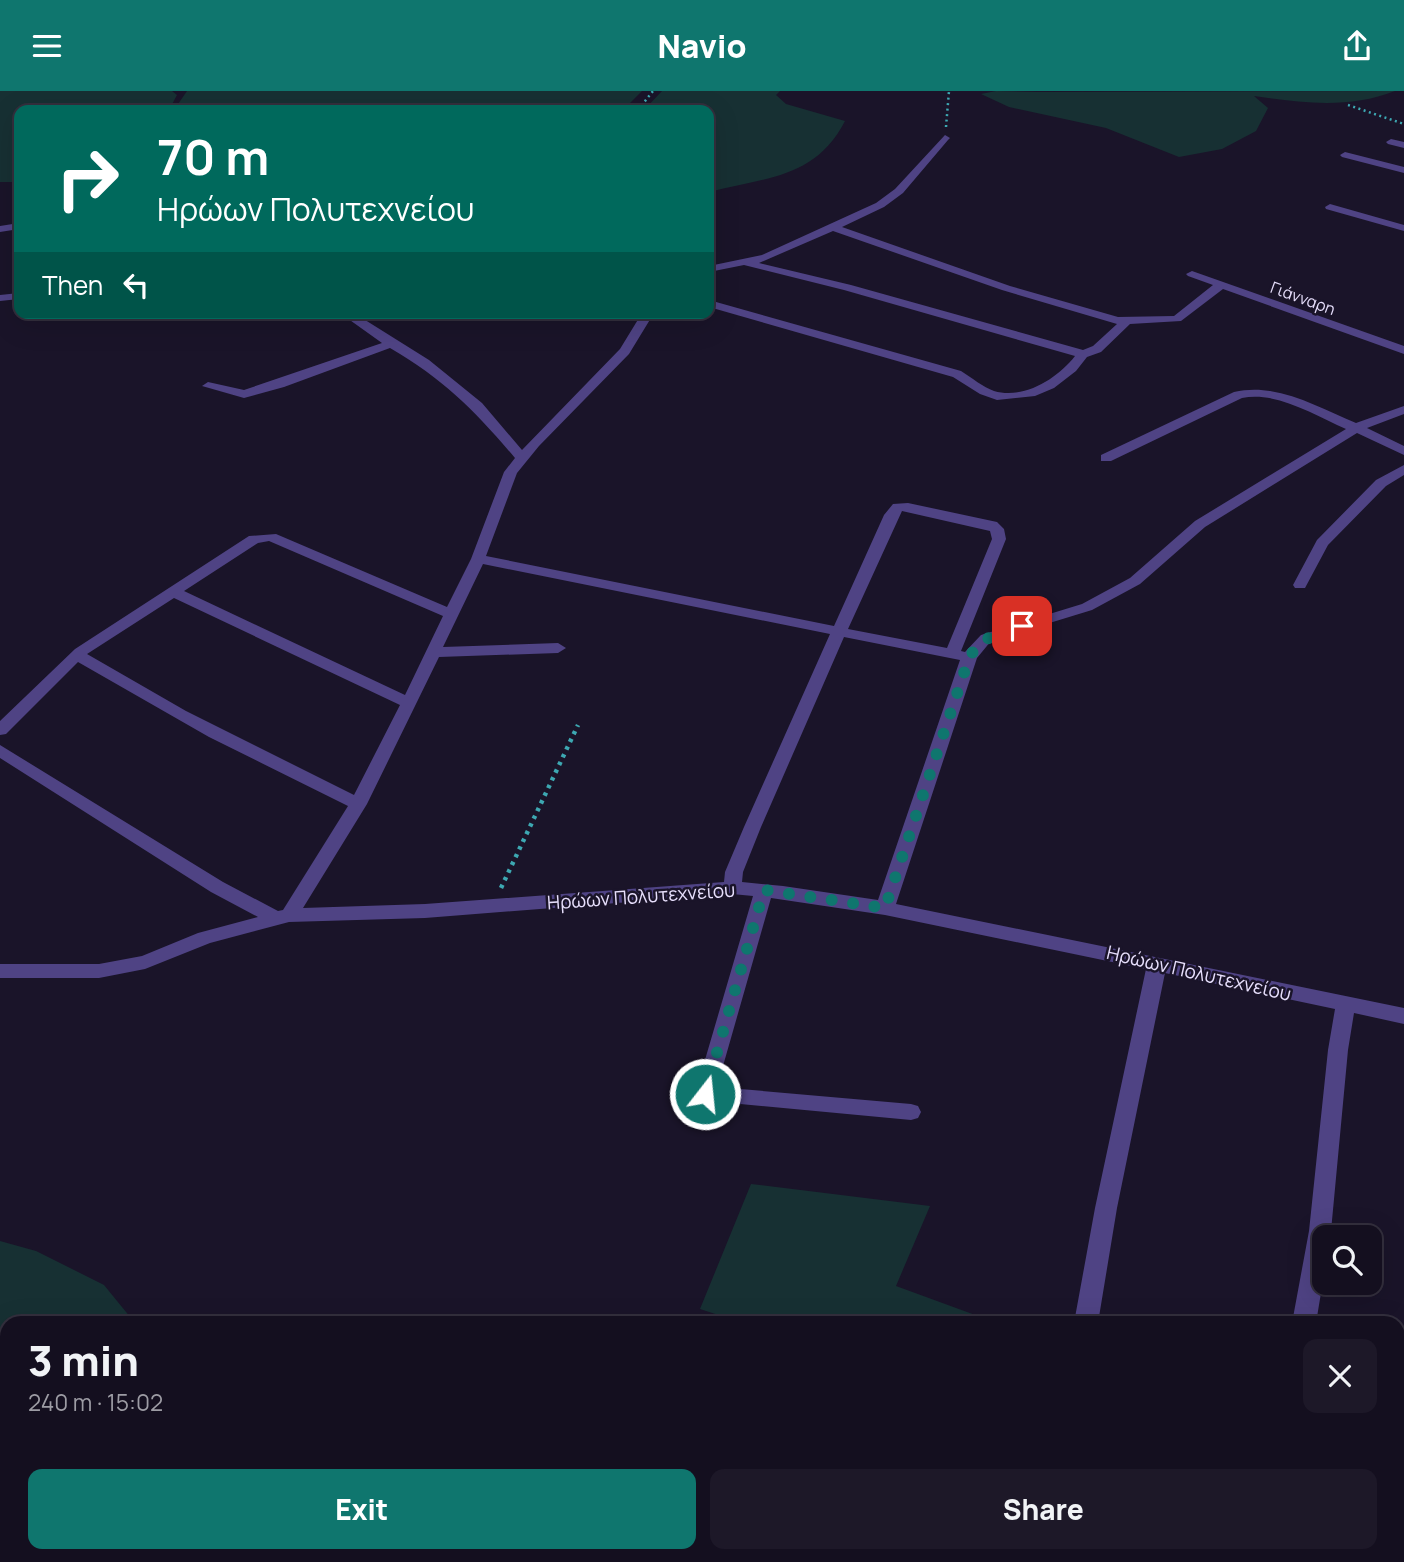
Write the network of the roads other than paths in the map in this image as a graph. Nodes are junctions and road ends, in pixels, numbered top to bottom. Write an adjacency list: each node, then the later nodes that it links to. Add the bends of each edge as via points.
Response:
1 (945, 138): 7 (street, via 899,191)
2 (1391, 142): 3 (street)
3 (1404, 145)
4 (1345, 155): 5 (street)
5 (1404, 170)
6 (1330, 207): 8 (street)
7 (835, 228): 9 (street); 16 (street, via 1006,288)
8 (1404, 228)
9 (747, 263): 10 (street); 19 (street)
10 (714, 268)
11 (1192, 274): 12 (street, Γιάνναρη)
12 (1221, 285): 16 (street, via 1177,319); 18 (street, Γιάνναρη)
13 (714, 304): 19 (street, via 957,374 997,395 1031,393 1050,385)
14 (355, 319): 17 (street)
15 (644, 319): 24 (street, via 625,351)
16 (1126, 322): 19 (street, via 1097,349)
17 (390, 344): 20 (street, via 244,394); 24 (street, via 425,363 478,406)
18 (1404, 350)
19 (1083, 354)
20 (208, 386)
21 (1404, 410): 22 (street)
22 (1356, 428): 23 (street); 25 (street, via 1270,393 1254,392 1238,395); 36 (street, via 1200,524 1135,581 1087,607 986,638)
23 (1404, 451)
24 (521, 457): 27 (street)
25 (1107, 458)
26 (1404, 469): 28 (street, via 1381,483 1322,543)
27 (478, 559): 30 (street); 31 (street)
28 (1300, 585)
29 (172, 591): 30 (street, via 254,539 271,537); 35 (street); 37 (street)
30 (452, 615): 33 (street)
31 (841, 630): 34 (street); 34 (street, via 898,507 992,525 998,529 999,539); 41 (street, via 785,748 734,872)
32 (558, 648): 33 (street)
33 (434, 652): 37 (street)
34 (951, 654): 36 (street)
35 (77, 655): 38 (street); 40 (street, via 260,758)
36 (969, 658): 43 (street)
37 (409, 703): 40 (street)
38 (0, 730)
39 (0, 750): 44 (street, via 205,880)
40 (358, 804): 44 (street)
41 (732, 888): 42 (street, Ηρώων Πολυτεχνείου); 44 (street, Ηρώων Πολυτεχνείου, via 425,911)
42 (764, 890): 43 (street, Ηρώων Πολυτεχνείου); 49 (street, via 705,1094)
43 (885, 908): 45 (street, Ηρώων Πολυτεχνείου)
44 (281, 916): 46 (street, Ηρώων Πολυτεχνείου, via 145,961 99,971)
45 (1157, 964): 47 (street, Ηρώων Πολυτεχνείου); 50 (street)
46 (0, 971)
47 (1346, 1004): 48 (street, Ηρώων Πολυτεχνείου); 51 (street, via 1320,1231)
48 (1404, 1016)
49 (911, 1112)
50 (1087, 1316)
51 (1305, 1316)

